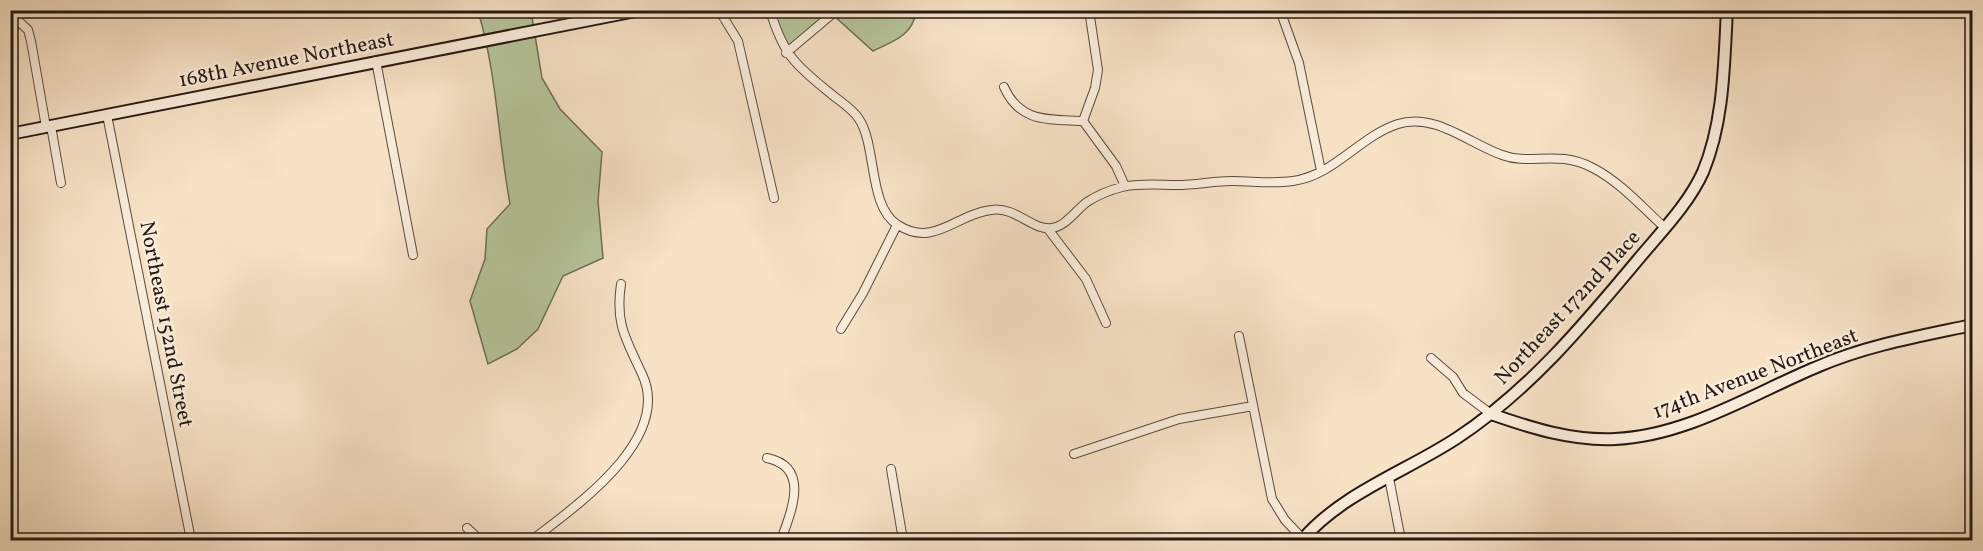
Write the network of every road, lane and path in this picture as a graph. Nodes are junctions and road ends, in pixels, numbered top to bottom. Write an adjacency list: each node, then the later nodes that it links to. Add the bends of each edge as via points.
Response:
1 (641, 10): 9 (street, 168th Avenue Northeast)
2 (718, 10): 20 (street, via 738,42)
3 (771, 10): 10 (street)
4 (837, 10): 10 (street)
5 (1089, 10): 14 (street, via 1098,70)
6 (1280, 10): 17 (street, via 1299,63)
7 (1727, 10): 22 (street, Northeast 172nd Place, via 1721,97 1711,149 1690,196)
8 (10, 13): 15 (street, via 28,30)
9 (592, 15): 11 (street, 168th Avenue Northeast)
10 (786, 53): 21 (street, via 860,120 885,210)
11 (376, 61): 13 (street, 168th Avenue Northeast); 24 (street)
12 (1004, 87): 14 (street, via 1010,101 1028,114)
13 (107, 116): 15 (street, 168th Avenue Northeast); 38 (street, Northeast 152nd Street)
14 (1083, 121): 19 (street, via 1116,166)
15 (49, 127): 16 (street, 168th Avenue Northeast); 18 (street)
16 (10, 134)
17 (1322, 171): 19 (street, via 1296,181 1275,183); 22 (street, via 1384,130 1400,123 1424,122 1503,156 1578,161 1615,182)
18 (61, 183)
19 (1125, 186): 23 (street, via 1100,195 1057,227)
20 (774, 198)
21 (897, 225): 23 (street, via 928,234 997,209 1009,210); 28 (street)
22 (1665, 228): 32 (street, Northeast 172nd Place, via 1579,328)
23 (1048, 229): 26 (street, via 1086,279)
24 (413, 255)
25 (621, 284): 40 (street, via 617,308 649,401 641,432 603,482)
26 (1106, 323)
27 (1972, 325): 32 (street, 174th Avenue Northeast, via 1855,353 1688,423 1634,437 1571,436 1529,428)
28 (841, 329)
29 (1239, 336): 31 (street)
30 (1431, 358): 32 (street, 174th Avenue Northeast, via 1453,377 1463,393)
31 (1253, 406): 33 (street, via 1179,419); 43 (street, via 1272,499)
32 (1491, 414): 36 (street, Northeast 172nd Place)
33 (1074, 454)
34 (767, 458): 41 (street, via 779,460 787,467 795,492)
35 (891, 469): 42 (street)
36 (1389, 478): 43 (street, Northeast 172nd Place, via 1349,501); 44 (street)
37 (467, 528): 39 (street)
38 (191, 540)
39 (480, 540)
40 (532, 540)
41 (781, 540)
42 (903, 540)
43 (1303, 540)
44 (1401, 540)

